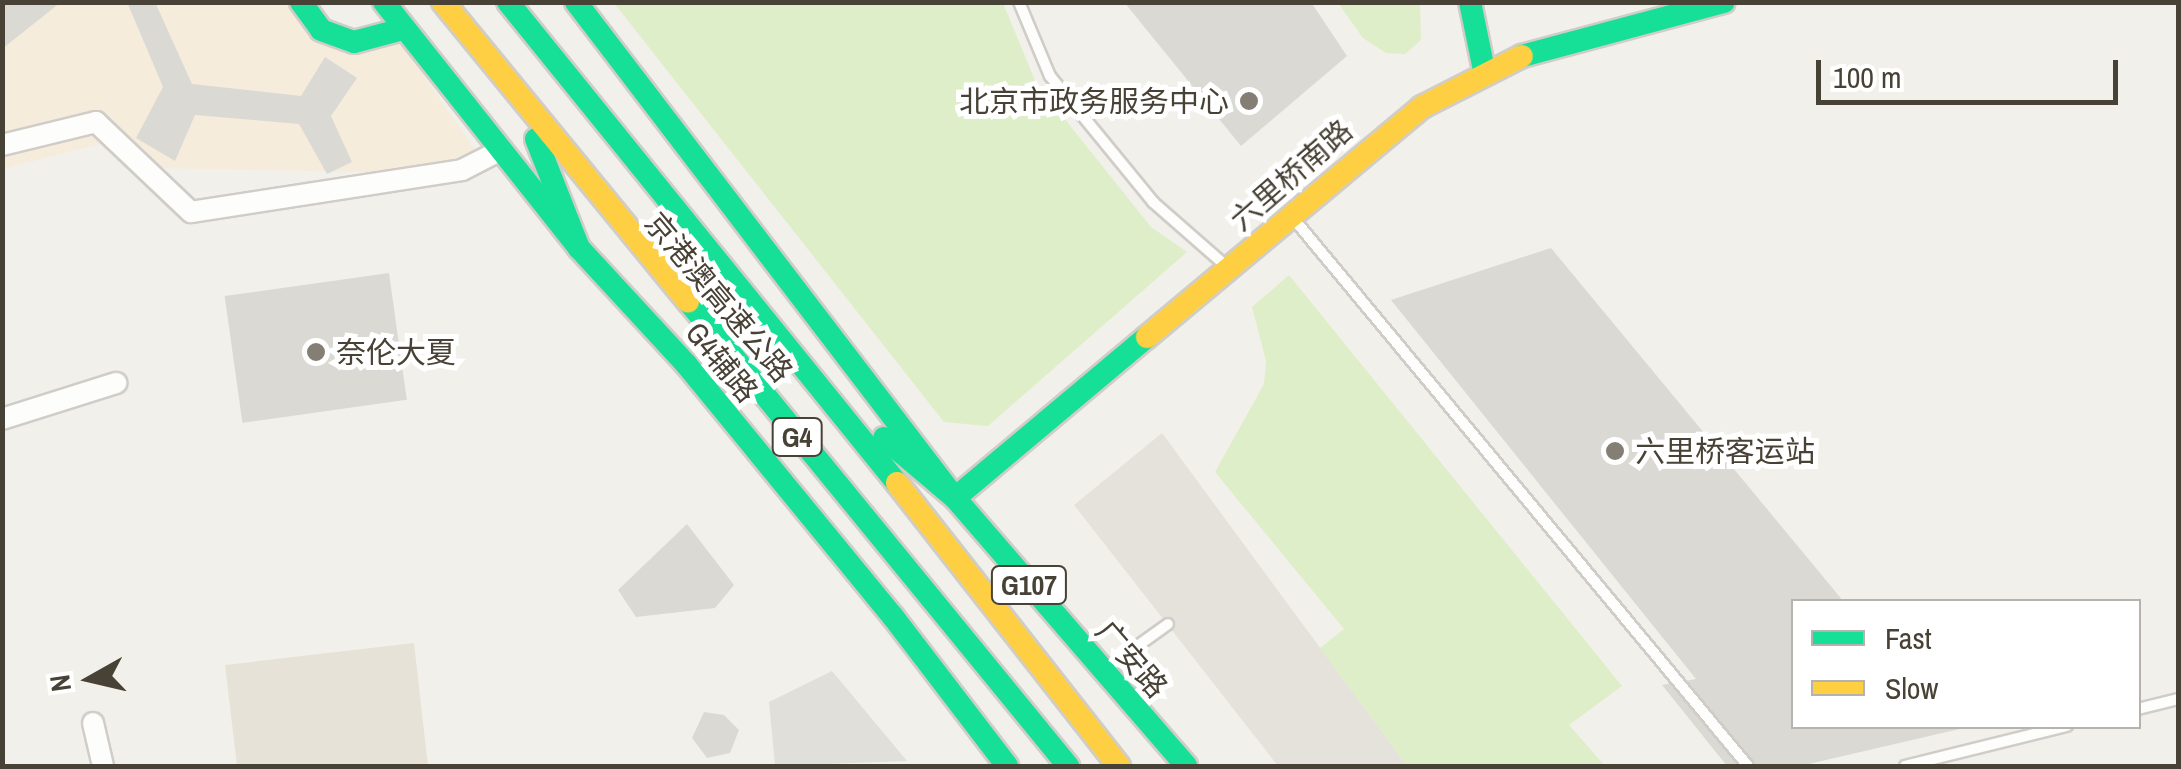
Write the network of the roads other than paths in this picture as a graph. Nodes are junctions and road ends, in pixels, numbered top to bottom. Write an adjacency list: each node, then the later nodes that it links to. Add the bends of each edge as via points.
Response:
1 (301, 2): 9 (main road, via 321,30 354,42)
2 (384, 2): 9 (main road, G4辅路)
3 (443, 2): 11 (main road, 京港澳高速公路 / G4)
4 (508, 2): 17 (main road, 京港澳高速公路 / G4)
5 (576, 2): 20 (main road)
6 (1020, 2): 16 (lane, via 1050,76 1153,202)
7 (1470, 2): 10 (main road)
8 (1724, 2): 10 (main road, 六里桥南路, via 1570,38)
9 (403, 29): 13 (main road, G4辅路)
10 (1484, 70): 14 (main road, 六里桥南路, via 1394,128)
11 (524, 109): 15 (main road); 29 (main road, 京港澳高速公路 / G4)
12 (2, 146): 13 (street, via 96,122 191,212 462,170)
13 (499, 151): 15 (main road, G4辅路)
14 (1289, 214): 16 (main road, 六里桥南路); 33 (lane)
15 (578, 248): 28 (main road, G4辅路, via 686,364)
16 (1229, 268): 20 (main road, 六里桥南路)
17 (818, 381): 20 (main road, G107); 30 (main road, G4)
18 (116, 383): 19 (street)
19 (2, 420)
20 (955, 498): 22 (main road, 广安路 / G107)
21 (1168, 624): 22 (lane)
22 (1102, 672): 31 (main road); 32 (main road, 广安路 / G107)
23 (2178, 699): 24 (lane)
24 (2141, 708)
25 (93, 724): 27 (street)
26 (2056, 729): 34 (lane)
27 (104, 766)
28 (1007, 766)
29 (1068, 766)
30 (1119, 766)
31 (1158, 766)
32 (1186, 766)
33 (1748, 766)
34 (1905, 766)

